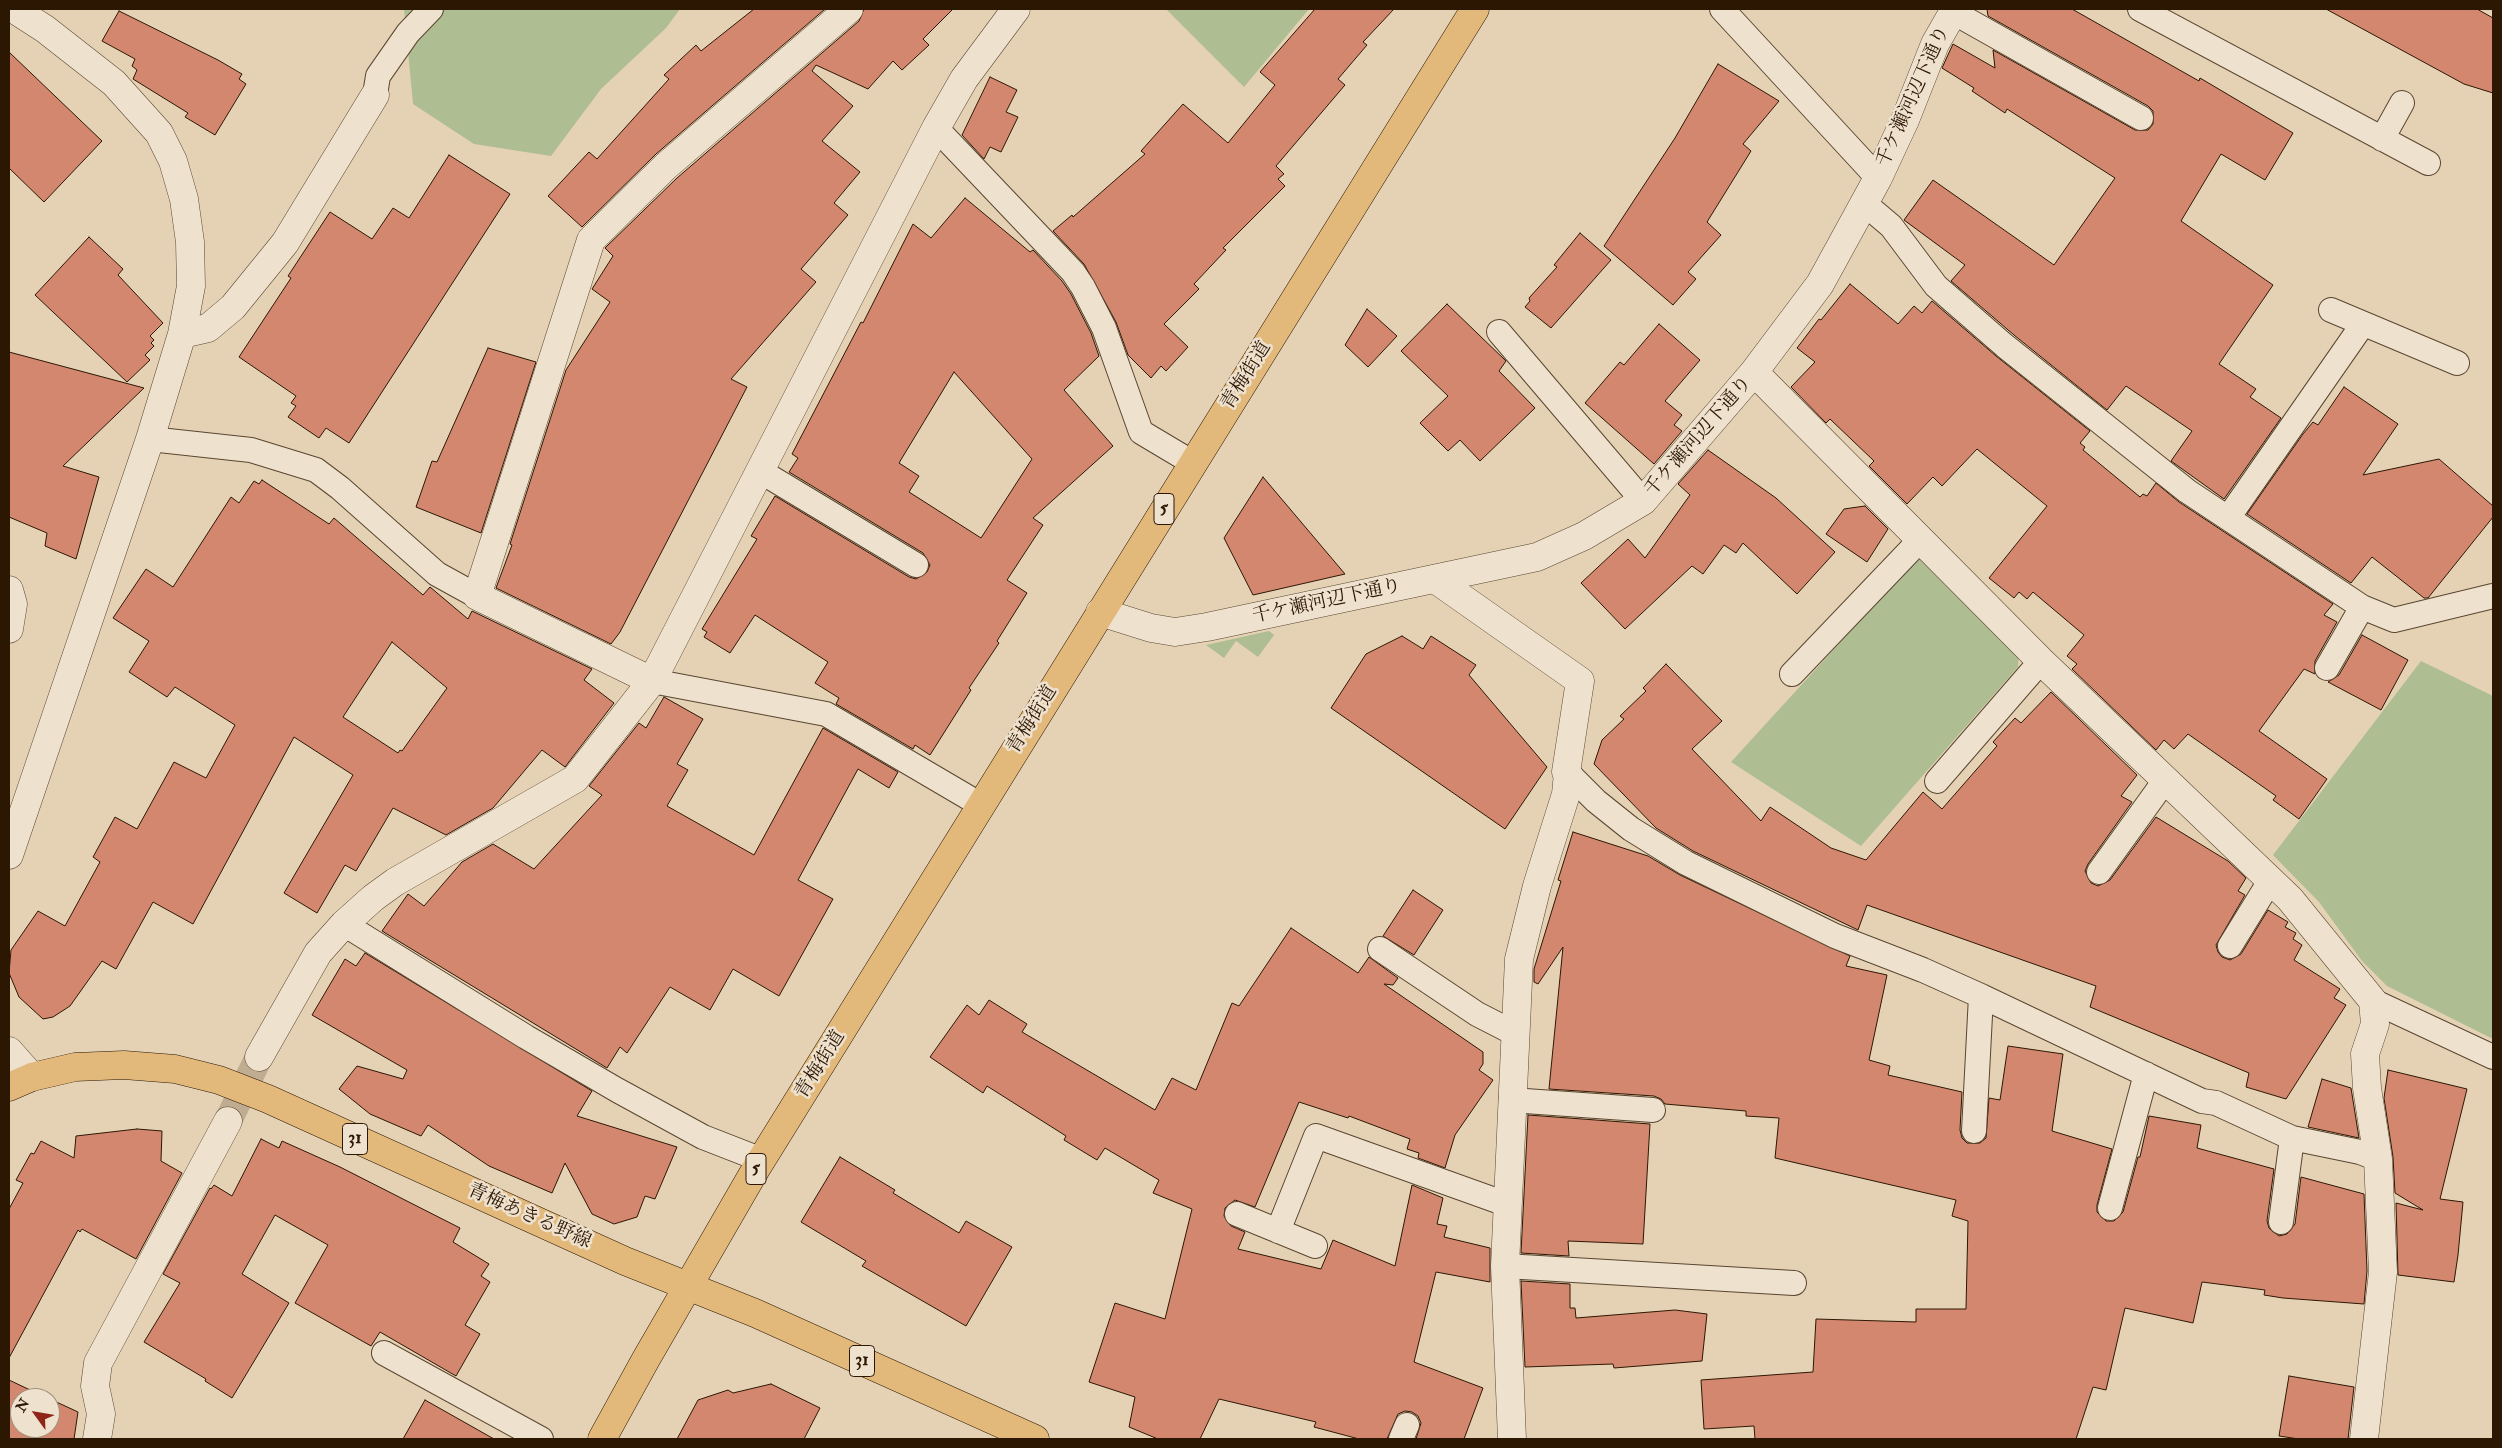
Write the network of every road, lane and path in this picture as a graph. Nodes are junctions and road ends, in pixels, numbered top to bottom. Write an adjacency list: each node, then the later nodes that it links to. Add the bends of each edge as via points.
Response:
1 (14, 9): 20 (street, via 114,83 159,133 173,161 190,242 192,286)
2 (431, 9): 9 (lane, via 408,33 378,76)
3 (849, 9): 32 (street, via 666,166 591,240)
4 (1016, 9): 12 (street, via 964,79)
5 (1475, 9): 24 (main road, 青梅街道 / 5)
6 (1722, 9): 15 (lane)
7 (2140, 9): 13 (lane)
8 (1954, 10): 11 (lane); 15 (street, 千ケ瀬河辺下通り, via 1935,44)
9 (375, 95): 20 (street, via 285,243 262,272 233,307 208,328)
10 (2402, 103): 13 (lane)
11 (2141, 118)
12 (936, 128): 24 (lane, via 1073,272 1104,328 1141,432); 25 (street)
13 (2382, 138): 14 (lane)
14 (2428, 164)
15 (1878, 178): 16 (street, 千ケ瀬河辺下通り)
16 (1865, 204): 22 (street, 千ケ瀬河辺下通り, via 1820,284); 27 (lane, via 1891,226 1936,286 2005,346 2187,491)
17 (2331, 310): 18 (lane)
18 (2363, 324): 21 (lane); 27 (lane)
19 (1499, 332): 26 (lane)
20 (182, 334): 23 (street)
21 (2456, 363)
22 (1754, 372): 26 (street, 千ケ瀬河辺下通り); 28 (street)
23 (150, 439): 32 (lane, via 251,450 316,470 437,574); 45 (street)
24 (1192, 463): 35 (main road, 青梅街道 / 5)
25 (760, 471): 29 (lane); 40 (street)
26 (1643, 501): 30 (street, 千ケ瀬河辺下通り, via 1584,536 1537,558)
27 (2228, 518): 34 (lane)
28 (1920, 539): 37 (street); 39 (lane)
29 (916, 565)
30 (1435, 579): 35 (street, 千ケ瀬河辺下通り, via 1175,632); 41 (street, via 1580,680)
31 (9, 590): 36 (street, via 13,604)
32 (477, 596): 40 (street)
33 (2493, 596): 34 (lane, via 2394,620)
34 (2362, 607): 38 (lane)
35 (1100, 612): 44 (main road, 青梅街道 / 5)
36 (9, 629)
37 (2041, 660): 42 (street); 43 (lane)
38 (2327, 668)
39 (1792, 674)
40 (652, 681): 44 (lane, via 826,714); 48 (street, via 574,779 395,882)
41 (1568, 774): 51 (lane, via 1631,829 1686,863 1835,936); 53 (street, via 1566,794 1537,886 1519,959)
42 (2166, 779): 46 (lane); 47 (street)
43 (1937, 781)
44 (980, 805): 65 (main road, 青梅街道 / 5)
45 (9, 855)
46 (2099, 872)
47 (2270, 881): 49 (lane); 52 (street, via 2290,899)
48 (344, 924): 55 (street, via 318,953); 65 (lane, via 618,1090 702,1137)
49 (2230, 946)
50 (1380, 949): 53 (lane, via 1477,1014)
51 (1981, 996): 57 (lane); 62 (lane)
52 (2373, 1001): 56 (lane); 64 (street, via 2375,1024 2365,1054)
53 (1514, 1034): 59 (street)
54 (9, 1050): 58 (street)
55 (259, 1057)
56 (2493, 1057)
57 (2146, 1074): 63 (lane); 67 (lane)
58 (20, 1082): 74 (main road, 青梅あきる野線 / 31, via 75,1067 124,1064 175,1069 219,1080 268,1099 625,1261)
59 (1511, 1100): 60 (lane); 66 (street)
60 (1653, 1110)
61 (228, 1121): 76 (street, via 98,1362 95,1386 101,1414)
62 (1974, 1131)
63 (2292, 1138): 64 (lane, via 2360,1152); 69 (lane)
64 (2378, 1159): 81 (street, via 2383,1272)
65 (762, 1160): 74 (main road, 青梅街道 / 5)
66 (1506, 1204): 70 (lane, via 1316,1136); 72 (street)
67 (2110, 1208)
68 (1237, 1214): 70 (lane)
69 (2281, 1222)
70 (1278, 1231): 71 (lane)
71 (1315, 1246)
72 (1505, 1266): 73 (lane); 80 (street)
73 (1794, 1283)
74 (688, 1285): 78 (main road, 青梅街道 / 5); 79 (main road, 青梅あきる野線 / 31)
75 (384, 1353): 77 (lane)
76 (97, 1439)
77 (541, 1439)
78 (602, 1439)
79 (1035, 1439)
80 (1512, 1439)
81 (2364, 1439)

